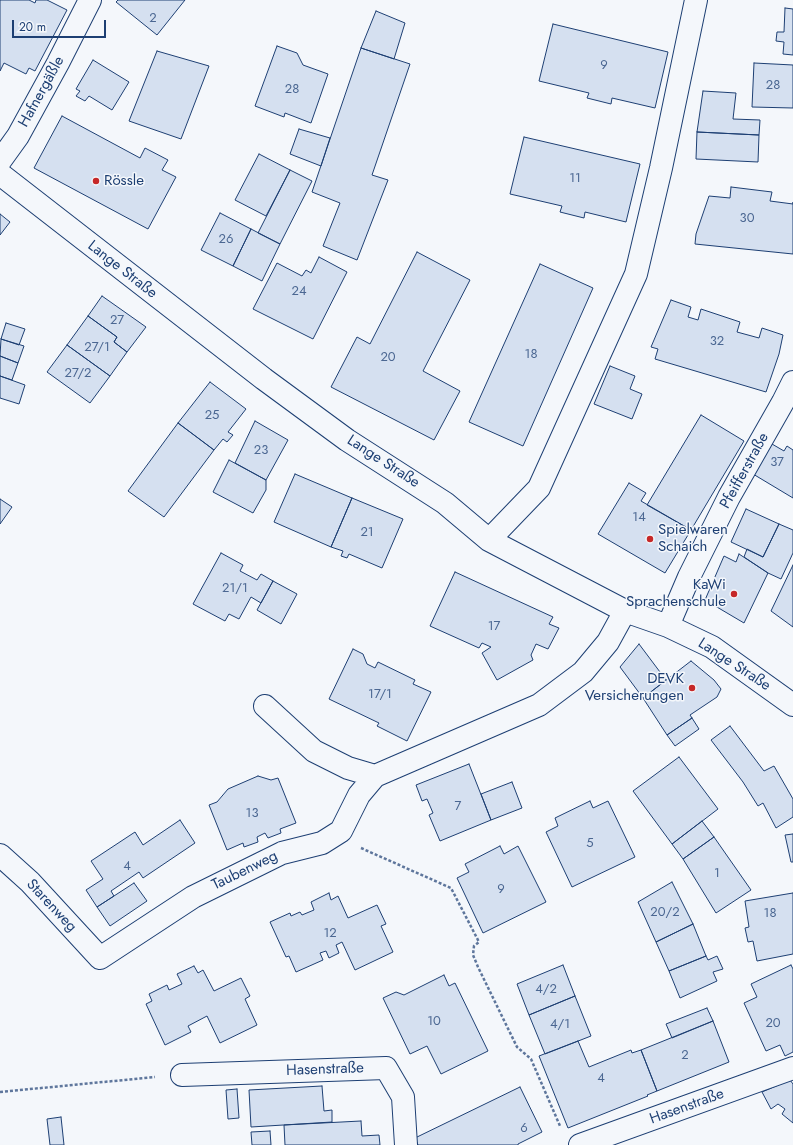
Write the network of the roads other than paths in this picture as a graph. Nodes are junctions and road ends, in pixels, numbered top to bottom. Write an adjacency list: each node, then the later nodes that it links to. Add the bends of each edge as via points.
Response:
1 (90, 0): 3 (street, Hafnergäßle, via 18,136)
2 (696, 0): 6 (street, via 636,274 539,488)
3 (0, 161)
4 (0, 174): 6 (street, Lange Straße, via 264,379 347,440 445,503)
5 (793, 382): 8 (street, Pfeifferstraße, via 729,496)
6 (489, 540): 7 (street, Lange Straße)
7 (625, 611): 8 (street, Lange Straße); 11 (street, via 608,642 583,672 539,705)
8 (668, 626): 9 (street, Lange Straße, via 712,647)
9 (792, 703)
10 (265, 706): 11 (street, via 314,752 348,768)
11 (375, 776): 13 (street, Taubenweg, via 359,795 341,831 322,843 282,853 199,894)
12 (0, 855): 13 (street, Starenweg, via 30,882)
13 (100, 958)
14 (793, 1068): 17 (street, Hasenstraße)
15 (182, 1075): 16 (street, Hasenstraße, via 386,1068 403,1097)
16 (406, 1145)
17 (580, 1145)

